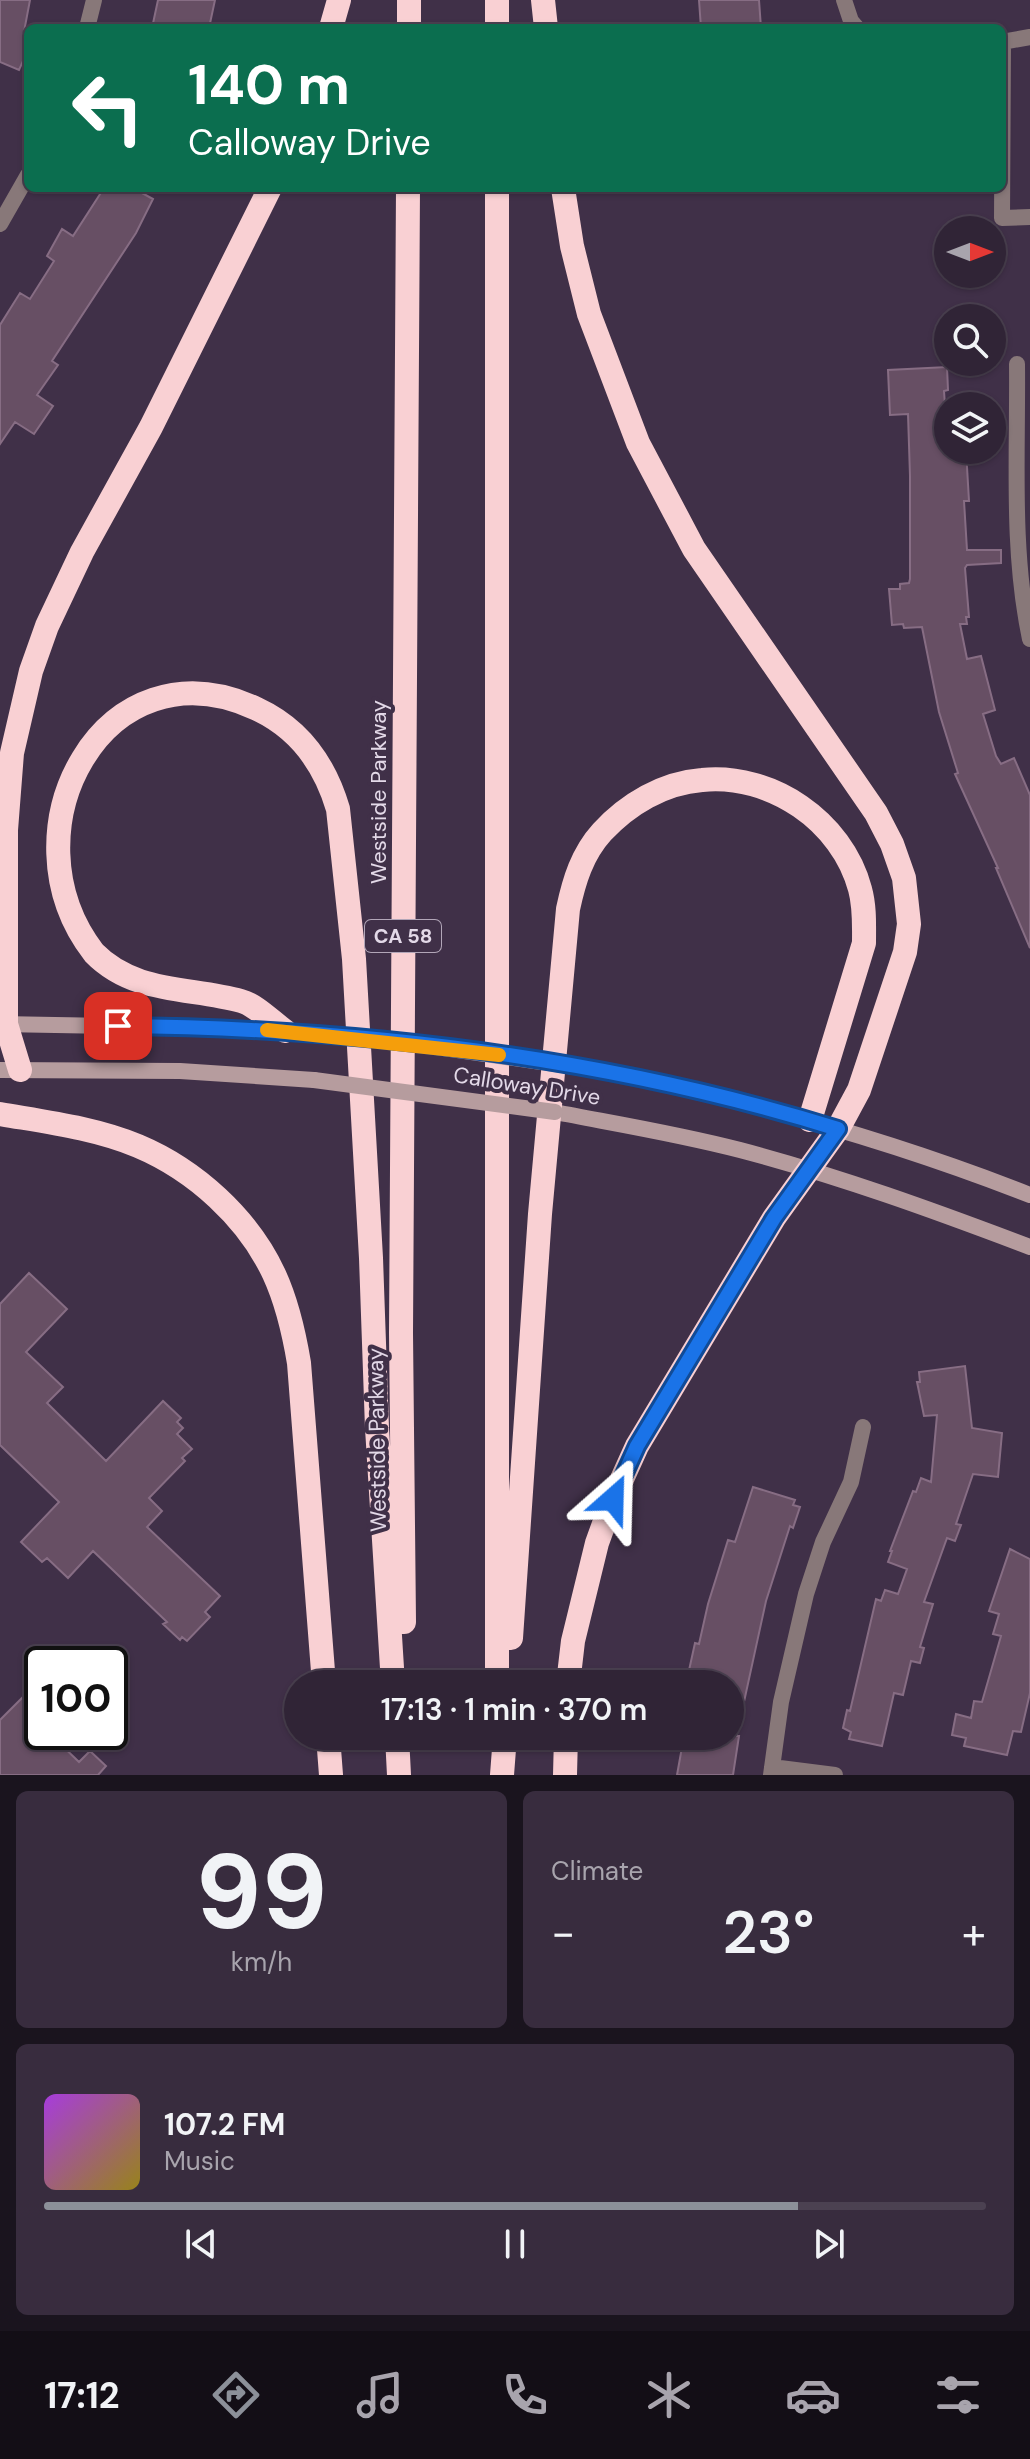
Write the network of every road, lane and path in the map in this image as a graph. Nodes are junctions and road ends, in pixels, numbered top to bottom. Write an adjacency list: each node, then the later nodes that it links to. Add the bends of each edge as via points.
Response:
1 (94, 0): 7 (street)
2 (339, 0): 8 (highway)
3 (409, 0): 9 (highway)
4 (497, 0): 10 (highway)
5 (543, 0): 11 (highway)
6 (844, 0): 12 (street)
7 (88, 24)
8 (332, 24)
9 (409, 24)
10 (497, 24)
11 (546, 24)
12 (854, 24)
13 (1030, 37): 14 (street)
14 (1006, 41)
15 (24, 182): 22 (street)
16 (268, 192): 25 (highway, via 82,552 31,671 8,784)
17 (408, 192): 37 (highway, Westside Parkway / CA 58, via 401,1333)
18 (497, 192): 38 (highway)
19 (564, 192): 30 (highway, via 589,314 638,443 694,549 876,813 904,878 909,924 905,952 859,1090)
20 (1002, 192): 21 (street, via 1002,218)
21 (1030, 217)
22 (0, 224)
23 (1017, 364): 24 (street, via 1019,544)
24 (1030, 639)
25 (3, 1024): 26 (main road, Calloway Drive); 27 (highway)
26 (285, 1031): 29 (main road, Calloway Drive, bridge, via 589,1069); 36 (highway, via 244,1001 164,989 113,969 61,913 46,863 48,813 65,768 99,729 123,712 157,699 196,693 243,702 287,726 332,787 354,959)
27 (10, 1070): 31 (main road, Calloway Drive, bridge, via 180,1071 480,1100 589,1118)
28 (0, 1114): 35 (highway, via 100,1134 162,1158 196,1179 258,1246 283,1298 299,1363)
29 (810, 1120): 30 (main road, Calloway Drive); 39 (highway, via 864,943 860,887 850,864 817,818 768,790 703,779 647,795 600,833 574,880 568,909 540,1214)
30 (838, 1129): 31 (highway); 32 (main road, Calloway Drive)
31 (810, 1170): 33 (main road, Calloway Drive); 40 (highway, via 774,1218 637,1446 597,1543)
32 (1030, 1195)
33 (1030, 1247)
34 (863, 1427): 47 (street, via 851,1482 823,1542 802,1608)
35 (323, 1670)
36 (392, 1670)
37 (405, 1670)
38 (497, 1670)
39 (509, 1670)
40 (570, 1670)
41 (329, 1750): 48 (highway)
42 (398, 1750): 49 (highway)
43 (406, 1750): 50 (highway)
44 (498, 1750): 51 (highway)
45 (503, 1750): 51 (highway)
46 (566, 1750): 52 (highway)
47 (771, 1771): 53 (street)
48 (331, 1775)
49 (399, 1775)
50 (406, 1775)
51 (500, 1775)
52 (565, 1775)
53 (835, 1775)

